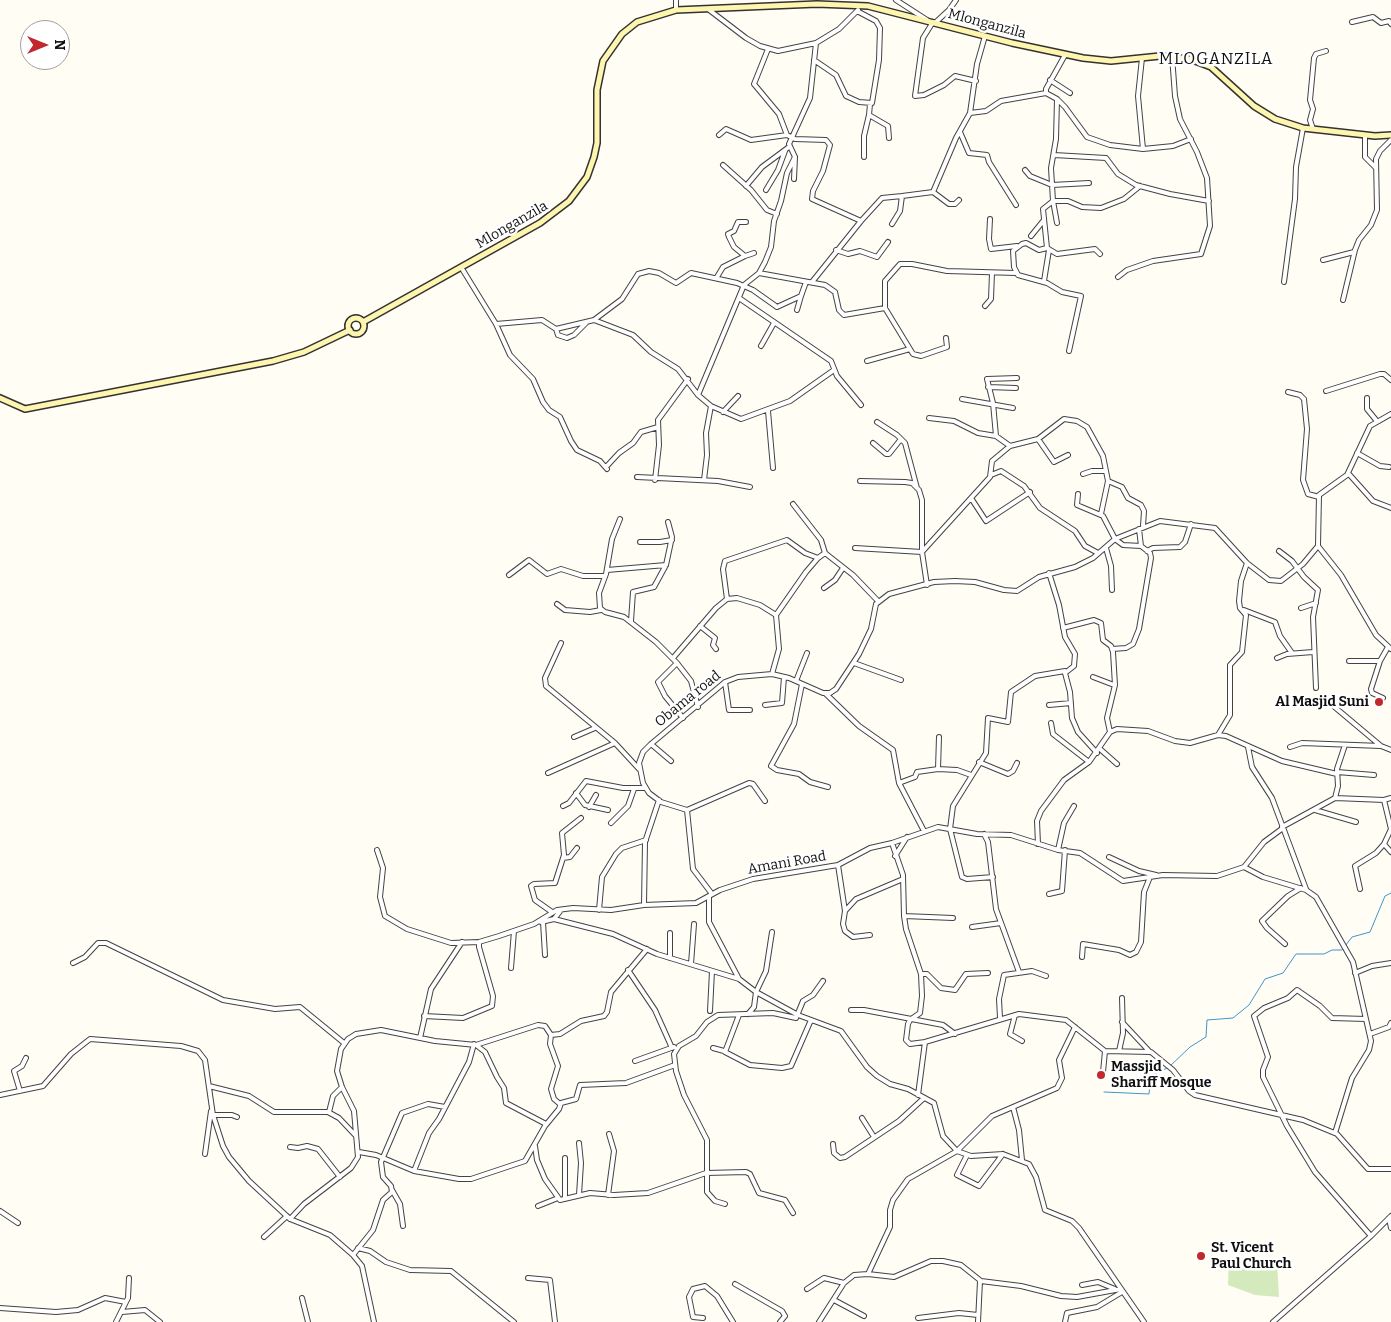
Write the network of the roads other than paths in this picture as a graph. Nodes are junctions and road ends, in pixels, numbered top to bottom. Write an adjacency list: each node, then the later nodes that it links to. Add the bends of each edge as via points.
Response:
1 (676, 0): 6 (street)
2 (896, 0): 8 (street)
3 (956, 0): 9 (street)
4 (864, 4): 5 (street, Mlonganzila); 7 (street); 8 (street, Mlonganzila)
5 (707, 8): 6 (street, Mlonganzila); 14 (street, via 746,38)
6 (676, 10): 75 (street, Mlonganzila, via 637,22 622,34 603,61 597,90 594,157 587,177 569,201 540,222)
7 (857, 11): 13 (street, via 839,29); 25 (street, via 876,21 880,28 879,60 874,98)
8 (927, 20): 9 (street, Mlonganzila)
9 (934, 22): 12 (street, Mlonganzila); 21 (street, via 923,38 915,96 924,95 955,76)
10 (1352, 22): 11 (street, via 1373,17 1381,23 1389,21)
11 (1391, 24)
12 (985, 36): 16 (street, Mlonganzila); 21 (street)
13 (816, 43): 14 (street, via 786,50); 19 (street)
14 (768, 49): 34 (street, via 754,84 779,114)
15 (1326, 51): 29 (street, via 1314,58 1310,100)
16 (1065, 55): 18 (street, Mlonganzila, via 1111,61); 20 (street)
17 (1172, 56): 18 (street, Mlonganzila); 28 (street, Mlonganzila, via 1204,63 1254,106 1275,119); 36 (street, via 1178,114)
18 (1142, 58): 39 (street, via 1138,96)
19 (814, 60): 25 (street, via 836,75 846,96); 34 (street, via 810,98)
20 (1050, 80): 22 (street); 23 (street)
21 (976, 81): 26 (street)
22 (1046, 93): 24 (street); 26 (street, via 1000,102 986,111)
23 (1070, 93)
24 (1058, 99): 39 (street, via 1087,137 1110,145); 40 (street)
25 (870, 104): 27 (street)
26 (970, 113): 30 (street)
27 (870, 115): 35 (street, via 888,126); 42 (street, via 864,136)
28 (1303, 128): 29 (street, Mlonganzila); 84 (street)
29 (1313, 129): 32 (street, Mlonganzila)
30 (960, 132): 52 (street); 57 (street, via 969,153 987,155)
31 (719, 134): 34 (street, via 726,129 751,140)
32 (1365, 135): 33 (street, Mlonganzila); 44 (street, via 1365,157)
33 (1391, 135)
34 (789, 136): 38 (street); 61 (street, via 829,142 823,171 812,199)
35 (890, 138)
36 (1191, 139): 39 (street, via 1173,146); 56 (street, via 1207,178)
37 (1391, 140): 44 (street, via 1378,154)
38 (787, 149): 41 (street); 49 (street, via 762,167); 51 (street)
39 (1143, 149)
40 (1054, 156): 48 (street); 50 (street, via 1106,158 1118,174)
41 (795, 157): 46 (street); 58 (street, via 787,173)
42 (864, 157)
43 (723, 165): 49 (street)
44 (1376, 168): 70 (street, via 1377,210)
45 (1025, 170): 48 (street, via 1030,176)
46 (794, 179)
47 (1090, 183): 48 (street)
48 (1052, 185): 55 (street)
49 (746, 186): 58 (street, via 767,210)
50 (1140, 186): 55 (street, via 1124,199 1106,207 1086,208 1071,202); 56 (street)
51 (766, 190)
52 (933, 192): 53 (street); 54 (street, via 949,204)
53 (902, 196): 61 (street, via 882,198); 64 (street, via 901,209)
54 (959, 200)
55 (1052, 201): 60 (street, via 1043,208); 63 (street)
56 (1209, 201): 80 (street, via 1210,226 1201,254 1153,261 1127,270)
57 (1016, 206)
58 (777, 214): 76 (street, via 771,247)
59 (990, 219): 67 (street, via 991,249)
60 (1044, 220): 65 (street); 68 (street)
61 (861, 221): 69 (street)
62 (746, 222): 73 (street, via 739,222 728,234 734,248)
63 (1057, 223)
64 (892, 224)
65 (1031, 236)
66 (888, 242): 69 (street, via 877,257 860,250 848,254)
67 (1019, 246): 68 (street, via 1025,243 1039,250); 78 (street, via 1012,256)
68 (1048, 249): 72 (street, via 1061,254 1095,249); 83 (street)
69 (836, 250): 82 (street)
70 (1354, 252): 74 (street); 88 (street)
71 (754, 253): 73 (street)
72 (1100, 254)
73 (745, 256): 79 (street, via 725,266)
74 (1323, 260)
75 (460, 267): 93 (street, Mlonganzila); 96 (street)
76 (759, 273): 81 (street); 85 (street)
77 (992, 273): 78 (street); 89 (street, via 991,299); 90 (street, via 900,264 885,281)
78 (1016, 273): 83 (street)
79 (717, 277): 85 (street); 92 (street, via 690,274 676,283 659,273 642,272 622,299)
80 (1118, 277)
81 (806, 282): 82 (street); 86 (street)
82 (812, 282): 90 (street, via 832,289 844,315)
83 (1044, 282): 102 (street, via 1062,292 1081,296)
84 (1284, 282)
85 (744, 285): 86 (street, via 777,307); 87 (street)
86 (801, 296): 91 (street)
87 (739, 298): 95 (street); 112 (street)
88 (1343, 300)
89 (985, 306)
90 (885, 308): 101 (street)
91 (797, 310)
92 (594, 320): 94 (street); 106 (street, via 633,335)
93 (363, 322): 98 (street, via 353,319 349,323); 98 (street, via 361,333)
94 (586, 323): 97 (street); 97 (street, via 568,338 558,335)
95 (774, 323): 100 (street); 104 (street, via 831,362)
96 (496, 324): 97 (street, via 542,320); 127 (street, via 510,355 533,379 547,408 560,417 577,450 607,468 619,453 634,444 641,432)
97 (556, 329)
98 (350, 330): 114 (street, via 304,352 272,361 23,408)
99 (946, 338): 101 (street, via 947,347 921,356)
100 (761, 346)
101 (910, 349): 103 (street)
102 (1068, 351)
103 (867, 361)
104 (834, 370): 118 (street); 121 (street, via 793,400)
105 (1017, 378): 108 (street, via 988,378)
106 (688, 379): 112 (street); 127 (street, via 664,409)
107 (1391, 380): 110 (street, via 1380,374)
108 (988, 387): 109 (street); 117 (street)
109 (1016, 388)
110 (1326, 390)
111 (1288, 392): 150 (street, via 1304,399 1307,429 1303,480 1308,494)
112 (698, 395): 119 (street)
113 (738, 396): 122 (street)
114 (0, 398)
115 (1367, 398): 125 (street, via 1367,409)
116 (962, 399): 117 (street)
117 (993, 403): 120 (street); 128 (street)
118 (861, 405)
119 (711, 406): 122 (street); 143 (street)
120 (1013, 408)
121 (768, 411): 122 (street, via 745,419); 136 (street)
122 (722, 412)
123 (1391, 414): 125 (street)
124 (929, 418): 128 (street, via 948,420 978,433)
125 (1376, 420): 133 (street)
126 (877, 422): 129 (street)
127 (658, 427): 142 (street)
128 (996, 436): 132 (street)
129 (901, 439): 131 (street, via 889,454); 147 (street, via 909,453)
130 (1038, 439): 132 (street); 134 (street, via 1054,462); 137 (street, via 1064,419 1081,423 1089,429 1103,456)
131 (873, 443)
132 (1010, 446): 140 (street, via 992,461)
133 (1357, 453): 135 (street); 138 (street)
134 (1068, 455)
135 (1388, 467)
136 (773, 468)
137 (1106, 471): 139 (street); 145 (street)
138 (1348, 473): 150 (street); 153 (street, via 1373,502)
139 (1083, 474)
140 (991, 475): 148 (street, via 1002,472); 151 (street)
141 (636, 477): 142 (street)
142 (655, 480): 143 (street)
143 (704, 480): 146 (street)
144 (860, 480): 147 (street, via 902,481)
145 (1108, 481): 154 (street); 158 (street, via 1122,487 1128,498 1141,505 1144,511)
146 (750, 488)
147 (918, 488): 168 (street, via 922,500)
148 (1030, 492): 151 (street, via 986,521); 169 (street, via 1040,508 1075,531 1086,546)
149 (1078, 494): 154 (street, via 1077,506)
150 (1319, 497): 163 (street)
151 (971, 498): 168 (street)
152 (793, 504): 170 (street, via 822,540)
153 (1391, 508)
154 (1101, 514): 159 (street)
155 (620, 519): 176 (street, via 612,539)
156 (668, 522): 160 (street)
157 (1192, 524): 158 (street, via 1160,521); 166 (street, via 1180,547); 172 (street, via 1215,528)
158 (1141, 527): 159 (street); 162 (street)
159 (1115, 539): 162 (street, via 1123,545); 165 (street)
160 (672, 540): 161 (street); 173 (street)
161 (640, 542)
162 (1141, 546): 166 (street)
163 (1318, 546): 175 (street); 195 (street, via 1341,575 1376,635)
164 (855, 548): 168 (street)
165 (1106, 548): 169 (street); 182 (street)
166 (1148, 551): 197 (street, via 1151,562 1137,638 1129,646)
167 (1279, 551): 175 (street)
168 (922, 552): 180 (street)
169 (1098, 553): 177 (street, via 1075,567)
170 (825, 554): 171 (street); 174 (street)
171 (818, 558): 183 (street, via 787,540 725,561); 190 (street)
172 (1247, 562): 175 (street, via 1273,581 1281,581); 189 (street, via 1240,588 1239,605)
173 (666, 565): 176 (street); 191 (street, via 654,587 633,592)
174 (843, 568): 181 (street); 184 (street)
175 (1298, 569): 185 (street, via 1307,582 1318,588)
176 (607, 570): 179 (street)
177 (1049, 573): 180 (street, via 1012,592 964,580); 193 (street, via 1060,605)
178 (509, 575): 179 (street, via 529,560 547,574 564,569 583,576)
179 (605, 576): 188 (street, via 598,596)
180 (926, 585): 184 (street, via 898,590)
181 (824, 588)
182 (1112, 590)
183 (727, 599): 190 (street, via 755,603); 192 (street)
184 (878, 601): 206 (street, via 868,635)
185 (1316, 602): 187 (street); 198 (street)
186 (557, 604): 188 (street, via 565,610)
187 (1301, 608)
188 (601, 610): 191 (street)
189 (1242, 610): 200 (street, via 1275,622); 229 (street, via 1246,615 1242,652 1230,665 1230,715)
190 (776, 615): 208 (street, via 779,649)
191 (631, 621): 201 (street)
192 (700, 626): 196 (street, via 715,638 713,644); 201 (street)
193 (1063, 628): 197 (street, via 1099,621 1103,640); 207 (street, via 1075,656 1073,668)
194 (561, 643): 227 (street, via 545,683)
195 (1389, 648): 204 (street)
196 (716, 649)
197 (1112, 649): 215 (street)
198 (1313, 652): 200 (street); 216 (street)
199 (807, 653): 213 (street)
200 (1292, 654): 202 (street)
201 (673, 658): 205 (street)
202 (1277, 658)
203 (1349, 660): 204 (street)
204 (1380, 661): 218 (street, via 1371,689)
205 (678, 663): 223 (street, via 693,686); 225 (street, via 658,682)
206 (854, 663): 211 (street); 217 (street, via 836,689)
207 (1065, 671): 219 (street); 241 (street, via 1035,676 1011,692 1008,722 988,718 986,752)
208 (772, 674): 209 (street, Obama road); 212 (street, Obama road, via 738,677)
209 (784, 676): 213 (street, Obama road); 222 (street, via 782,703)
210 (1093, 677): 215 (street)
211 (901, 680)
212 (725, 682): 223 (street, Obama road); 224 (street, via 729,710)
213 (796, 682): 214 (street, Obama road)
214 (802, 684): 217 (street, Obama road); 252 (street, via 794,724 771,766)
215 (1115, 685): 228 (street, via 1107,718)
216 (1316, 688)
217 (826, 694): 251 (street, via 858,726 893,750)
218 (1382, 698)
219 (1070, 703): 220 (street); 239 (street, via 1076,727)
220 (1049, 704)
221 (1331, 704): 235 (street)
222 (765, 705)
223 (698, 707): 225 (street, Obama road)
224 (750, 710)
225 (683, 718): 233 (street, Obama road)
226 (1051, 723): 242 (street, via 1053,734)
227 (595, 728): 230 (street); 232 (street)
228 (1110, 732): 229 (street, via 1117,729 1148,731 1175,741 1190,742); 239 (street)
229 (1218, 735): 236 (street)
230 (574, 737)
231 (939, 737): 246 (street)
232 (615, 743): 245 (street); 248 (street)
233 (651, 744): 240 (street); 245 (street, Obama road, via 640,757)
234 (1345, 745): 235 (street); 237 (street, via 1302,743); 247 (street)
235 (1381, 746): 238 (street)
236 (1248, 747): 247 (street, via 1282,761); 271 (street, via 1254,772 1272,798)
237 (1290, 748)
238 (1391, 750)
239 (1099, 751): 242 (street); 244 (street)
240 (671, 762)
241 (979, 762): 243 (street, via 1006,774 1013,771); 249 (street)
242 (1089, 762): 278 (street, via 1064,780 1041,811 1037,821)
243 (1017, 763)
244 (1117, 764)
245 (639, 769): 253 (street)
246 (938, 769): 249 (street); 251 (street, via 920,771)
247 (1337, 773): 250 (street); 257 (street)
248 (548, 774)
249 (971, 775): 272 (street, via 953,806)
250 (1374, 775)
251 (899, 783): 273 (street)
252 (828, 787)
253 (645, 788): 254 (street); 259 (street)
254 (634, 789): 255 (street, via 586,781); 270 (street, via 628,806)
255 (576, 793): 262 (street); 264 (street)
256 (596, 795): 264 (street)
257 (1335, 798): 260 (street); 267 (street)
258 (1391, 798): 260 (street)
259 (659, 800): 266 (street); 276 (street)
260 (1384, 800): 279 (street, via 1391,829)
261 (765, 801): 266 (street, via 754,784 749,782)
262 (563, 806)
263 (1074, 806): 282 (street, via 1064,823)
264 (588, 807): 265 (street)
265 (608, 810)
266 (686, 810): 297 (street, via 693,869)
267 (1315, 810): 269 (street); 271 (street)
268 (580, 818): 287 (street, via 562,833)
269 (1356, 822)
270 (610, 823)
271 (1282, 827): 289 (street, via 1264,842); 294 (street)
272 (950, 829): 273 (street, Amani Road, via 938,827); 274 (street, Amani Road); 291 (street, via 962,877)
273 (924, 831): 275 (street, Amani Road)
274 (984, 834): 278 (street, Amani Road, via 1011,835); 291 (street, via 988,840)
275 (907, 837): 277 (street, Amani Road); 285 (street)
276 (646, 840): 298 (street); 300 (street, via 622,848 616,854 602,877)
277 (892, 843): 285 (street); 288 (street, Amani Road, via 870,848)
278 (1038, 844): 282 (street, Amani Road)
279 (1384, 844): 284 (street); 295 (street, via 1355,866)
280 (577, 848): 287 (street, via 570,857)
281 (377, 850): 315 (street, Amani Road, via 383,868 380,897 385,916 430,938)
282 (1058, 850): 283 (street, Amani Road)
283 (1065, 850): 292 (street, Amani Road, via 1084,855 1122,881); 296 (street, via 1062,891)
284 (1391, 852)
285 (895, 856): 293 (street)
286 (1109, 857): 290 (street, via 1143,872)
287 (563, 858): 302 (street, via 555,883 531,886 535,900)
288 (838, 865): 297 (street, Amani Road, via 753,879); 301 (street)
289 (1244, 867): 290 (street, Amani Road, via 1217,876); 294 (street)
290 (1161, 875): 292 (street, Amani Road)
291 (993, 877): 307 (street)
292 (1150, 877): 320 (street, via 1144,892 1142,942 1136,952 1128,954 1083,944)
293 (903, 879): 301 (street, via 856,899); 303 (street)
294 (1304, 889): 317 (street, via 1282,901 1262,921); 330 (street, via 1316,897 1324,909 1353,962)
295 (1360, 889)
296 (1049, 894)
297 (710, 895): 298 (street, Amani Road, via 696,903); 333 (street, via 709,922)
298 (644, 905): 300 (street, Amani Road)
299 (560, 910): 300 (street, Amani Road); 302 (street, Amani Road); 305 (street)
300 (599, 910)
301 (845, 911): 314 (street, via 843,924 848,934 856,938)
302 (552, 912): 308 (street, Amani Road)
303 (904, 916): 304 (street); 331 (street)
304 (953, 918)
305 (554, 919): 306 (street); 318 (street, via 613,934)
306 (543, 922): 308 (street); 319 (street)
307 (1000, 923): 310 (street); 328 (street)
308 (534, 924): 311 (street, Amani Road)
309 (694, 924): 324 (street)
310 (972, 927)
311 (514, 930): 316 (street, Amani Road); 325 (street)
312 (772, 932): 335 (street, via 766,971)
313 (670, 933): 321 (street)
314 (870, 935)
315 (462, 942): 316 (street, Amani Road); 343 (street, via 431,989)
316 (480, 942): 343 (street, via 478,947 493,996 492,1006 463,1018)
317 (1285, 944)
318 (647, 949): 321 (street); 326 (street)
319 (545, 955)
320 (1082, 957)
321 (670, 958): 324 (street)
322 (73, 963): 357 (street, via 85,958 95,945 106,943 223,1000 275,1009 300,1007)
323 (1391, 963): 330 (street)
324 (691, 964): 327 (street)
325 (511, 968)
326 (628, 970): 353 (street, via 611,992 607,1014 581,1021 560,1034); 360 (street, via 655,1010)
327 (712, 972): 333 (street); 338 (street)
328 (1018, 972): 332 (street, via 1032,971); 344 (street, via 1002,978)
329 (988, 973): 331 (street, via 968,974 958,989 950,990 940,987 927,974)
330 (1354, 973): 345 (street)
331 (921, 974): 347 (street, via 921,1010)
332 (1046, 976)
333 (739, 979): 335 (street)
334 (824, 981): 341 (street, via 813,995 802,1001)
335 (756, 992): 339 (street, via 755,1004); 341 (street)
336 (1122, 998): 348 (street)
337 (851, 1010): 347 (street, via 872,1011)
338 (710, 1011)
339 (748, 1014): 340 (street); 341 (street, via 773,1013 794,1018)
340 (739, 1015): 359 (street, via 715,1016 696,1036); 362 (street)
341 (798, 1015): 346 (street)
342 (1014, 1015): 344 (street); 350 (street, via 1022,1013 1036,1018 1066,1020); 355 (street, via 1010,1034)
343 (424, 1016): 354 (street)
344 (1000, 1018): 351 (street)
345 (1366, 1019): 352 (street); 381 (street, via 1332,1018 1298,990 1255,1013 1268,1057 1262,1075)
346 (811, 1020): 362 (street, via 788,1068 750,1065); 374 (street, via 841,1032 880,1079)
347 (909, 1022): 351 (street, via 946,1026); 356 (street, via 907,1043)
348 (1122, 1022): 364 (street, via 1123,1038); 365 (street)
349 (1391, 1023): 352 (street)
350 (1075, 1027): 363 (street); 378 (street, via 1059,1060 1062,1078 1057,1087)
351 (954, 1034): 356 (street)
352 (1370, 1034): 387 (street, via 1371,1046 1352,1078)
353 (551, 1035): 358 (street, via 543,1025 532,1026); 376 (street, via 550,1044 558,1066 551,1089 554,1099)
354 (420, 1038): 357 (street, via 381,1030 356,1034); 358 (street)
355 (1022, 1041)
356 (925, 1042): 374 (street)
357 (344, 1043): 371 (street, via 337,1070)
358 (475, 1044): 377 (street); 385 (street, via 485,1052 504,1088 506,1103)
359 (679, 1046): 360 (street); 368 (street, via 673,1056)
360 (672, 1048): 367 (street)
361 (713, 1048): 362 (street)
362 (724, 1051)
363 (1106, 1051): 364 (street); 369 (street)
364 (1119, 1051): 365 (street)
365 (1150, 1052): 381 (street, via 1173,1070 1190,1093 1230,1105)
366 (26, 1058): 372 (street, via 14,1071)
367 (635, 1061)
368 (675, 1065): 376 (street, via 626,1083 581,1084 576,1099); 406 (street, via 684,1095 708,1145)
369 (1104, 1072)
370 (209, 1086): 372 (street, via 205,1060 198,1050 94,1038 78,1048 46,1084); 379 (street); 380 (street, via 247,1096 274,1112)
371 (342, 1087): 380 (street, via 332,1097); 390 (street, via 354,1111)
372 (20, 1091): 373 (street)
373 (0, 1095)
374 (918, 1095): 375 (street)
375 (924, 1098): 391 (street, via 907,1115); 396 (street, via 934,1103 943,1136)
376 (560, 1104): 385 (street)
377 (445, 1106): 401 (street, via 428,1104 403,1112); 405 (street, via 429,1133)
378 (1013, 1107): 396 (street, via 988,1119); 403 (street)
379 (212, 1109): 382 (street); 389 (street)
380 (329, 1112): 390 (street)
381 (1280, 1113): 387 (street); 422 (street, via 1315,1172)
382 (213, 1115): 383 (street); 386 (street)
383 (237, 1117)
384 (862, 1118): 391 (street)
385 (546, 1124): 393 (street)
386 (218, 1130): 389 (street); 418 (street, via 234,1164)
387 (1335, 1133): 404 (street, via 1368,1169)
388 (609, 1134): 409 (street, via 614,1147)
389 (208, 1136): 398 (street)
390 (356, 1136): 397 (street)
391 (874, 1137): 394 (street, via 842,1158 834,1153)
392 (579, 1143): 410 (street)
393 (535, 1144): 405 (street, via 525,1161 472,1179); 411 (street, via 540,1167)
394 (833, 1144)
395 (290, 1146): 407 (street, via 318,1149)
396 (957, 1151): 400 (street); 426 (street, via 912,1176 900,1189 891,1205 890,1227)
397 (359, 1152): 401 (street); 407 (street, via 354,1164)
398 (205, 1154)
399 (1003, 1154): 400 (street); 400 (street, via 979,1186 957,1175); 403 (street)
400 (967, 1155)
401 (382, 1158): 405 (street); 408 (street, via 383,1174)
402 (565, 1158): 412 (street)
403 (1022, 1160): 435 (street, via 1034,1170 1045,1210 1076,1226)
404 (1391, 1169)
405 (414, 1170)
406 (706, 1173): 409 (street, via 659,1191); 413 (street, via 707,1192 715,1201); 416 (street, via 749,1173 759,1193 785,1200)
407 (340, 1177): 418 (street)
408 (392, 1190): 420 (street, via 400,1204); 424 (street, via 383,1200 374,1227)
409 (608, 1194): 410 (street)
410 (579, 1195): 412 (street)
411 (558, 1198): 412 (street); 414 (street)
412 (565, 1200)
413 (726, 1204)
414 (538, 1206)
415 (0, 1211): 419 (street)
416 (793, 1213)
417 (1390, 1217): 421 (street); 422 (street)
418 (288, 1218): 423 (street); 425 (street, via 330,1235)
419 (18, 1223)
420 (403, 1226)
421 (1391, 1228)
422 (1371, 1236): 457 (street)
423 (264, 1238)
424 (358, 1248): 425 (street); 449 (street, via 410,1270 451,1271)
425 (352, 1255): 448 (street, via 362,1266)
426 (868, 1274): 429 (street, via 894,1276 931,1261 943,1261 961,1265); 430 (street, via 854,1275)
427 (129, 1278): 438 (street)
428 (528, 1278): 450 (street, via 550,1280)
429 (980, 1281): 434 (street, via 1021,1286 1064,1297); 441 (street)
430 (844, 1283): 433 (street, via 824,1278); 437 (street)
431 (735, 1284): 452 (street, via 782,1311 785,1316)
432 (1082, 1284): 434 (street, via 1098,1282)
433 (807, 1289)
434 (1115, 1289): 435 (street)
435 (1122, 1290): 455 (street, via 1097,1307 1069,1313); 456 (street)
436 (302, 1298): 447 (street)
437 (834, 1300): 442 (street); 453 (street)
438 (126, 1302): 439 (street, via 105,1298 78,1310 56,1312); 440 (street)
439 (0, 1308)
440 (122, 1312): 445 (street); 446 (street, via 145,1310)
441 (978, 1315): 444 (street, via 959,1313); 454 (street)
442 (864, 1316)
443 (703, 1318): 451 (street, via 693,1317 689,1296 693,1289 705,1286 717,1296)
444 (918, 1318)
445 (116, 1322)
446 (160, 1322)
447 (308, 1322)
448 (374, 1322)
449 (514, 1322)
450 (555, 1322)
451 (733, 1322)
452 (780, 1322)
453 (820, 1322)
454 (978, 1322)
455 (1065, 1322)
456 (1144, 1322)
457 (1273, 1322)

